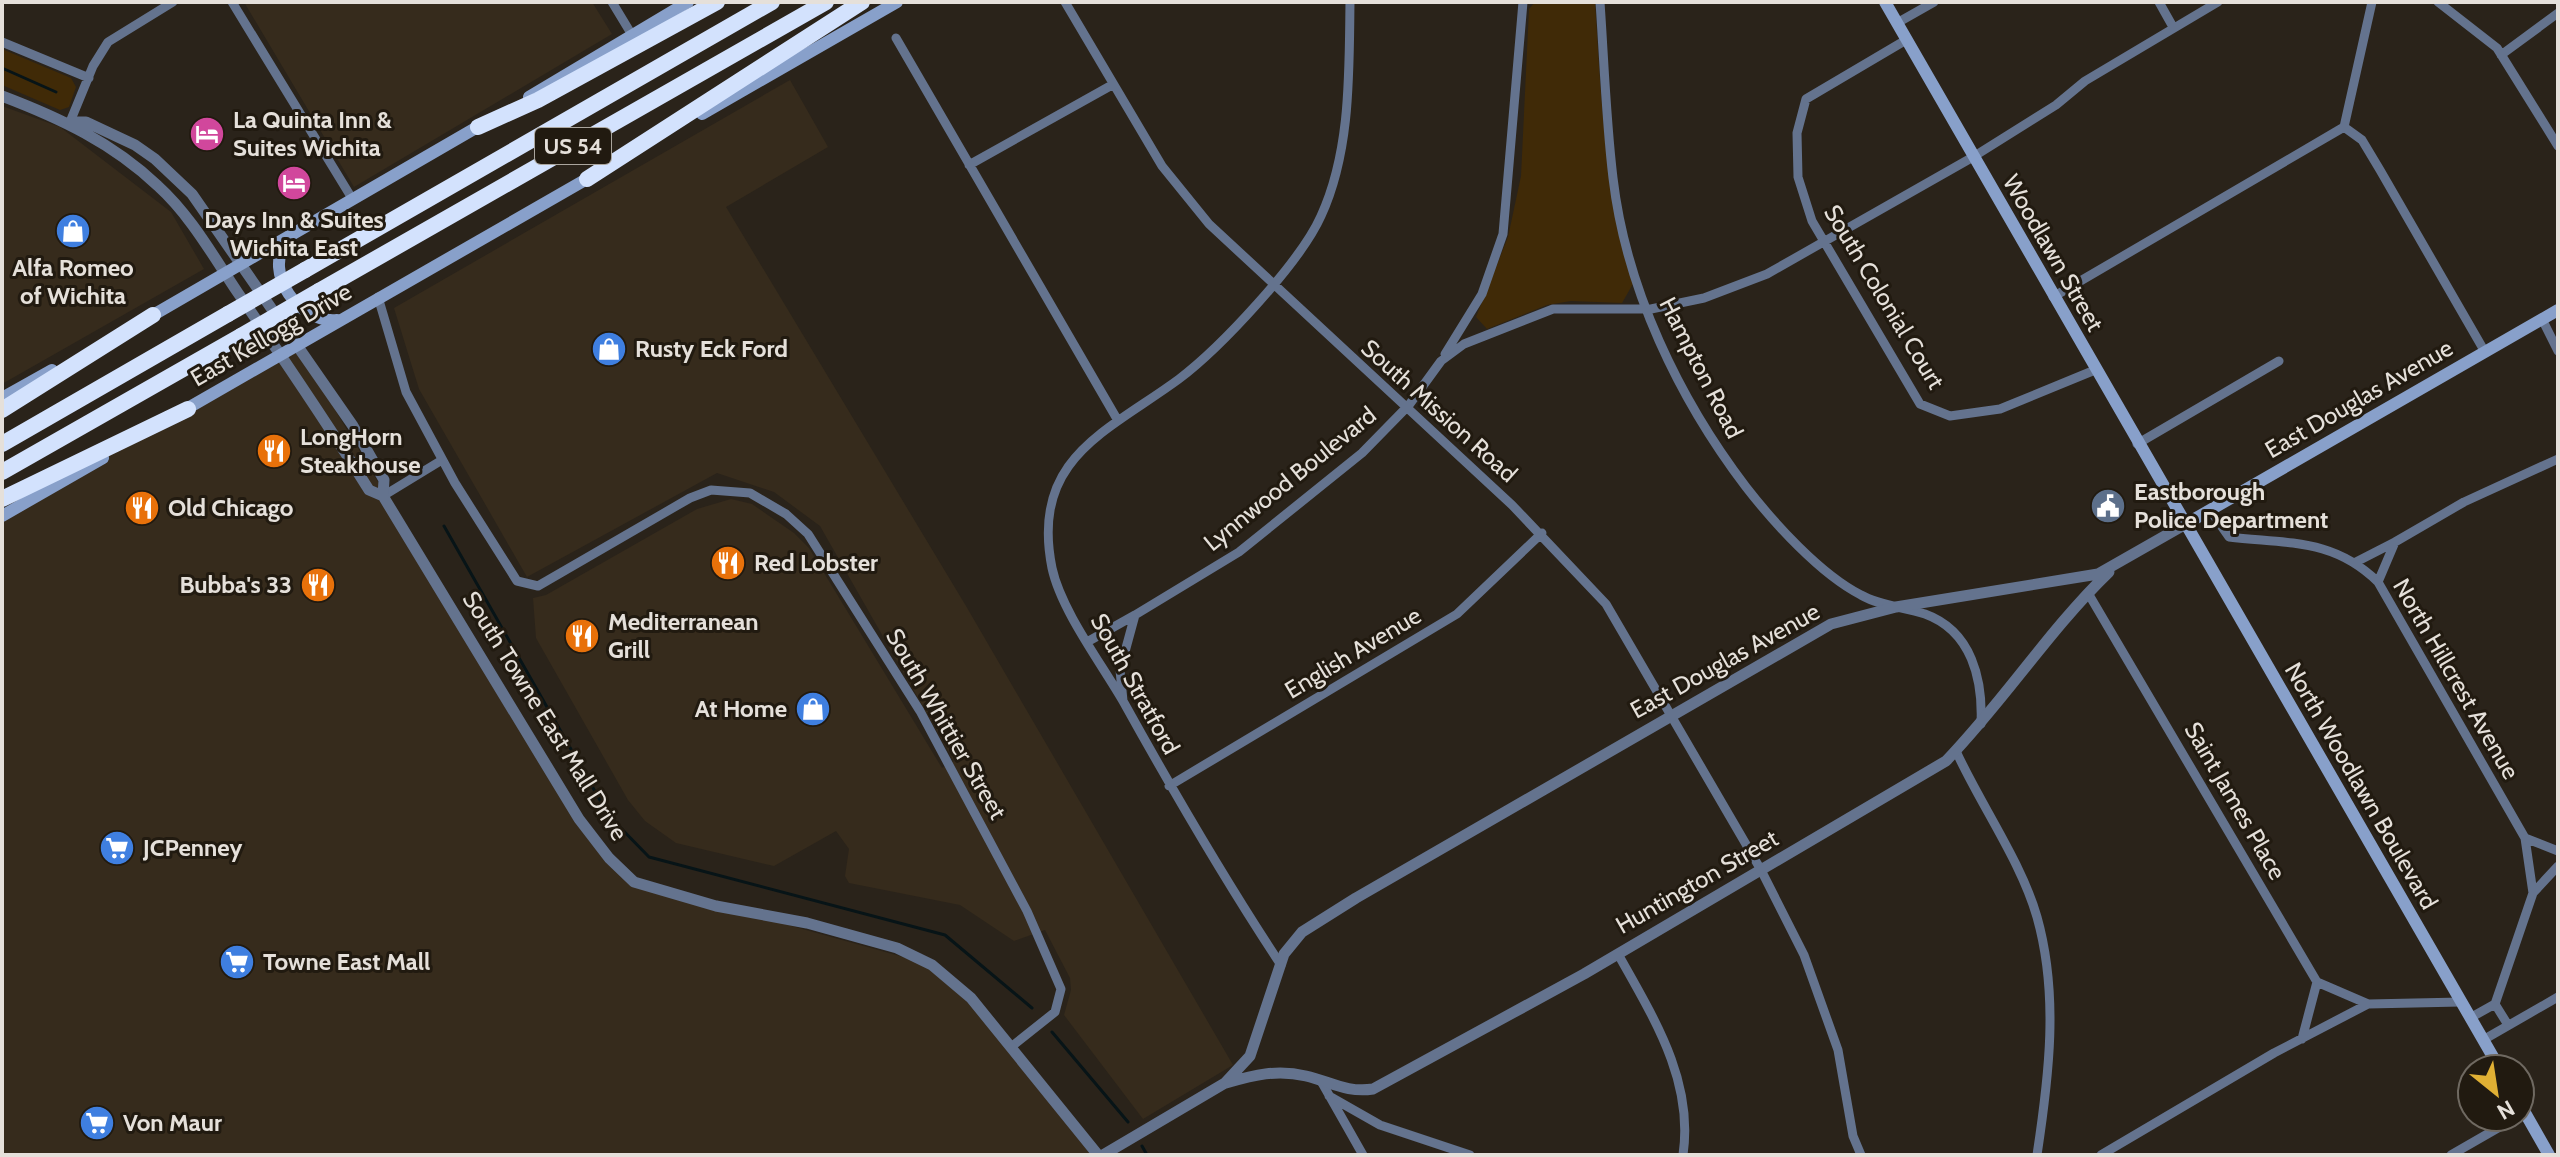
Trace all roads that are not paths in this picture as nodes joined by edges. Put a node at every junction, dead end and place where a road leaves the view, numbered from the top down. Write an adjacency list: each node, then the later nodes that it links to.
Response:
1 (173, 2): 28 (street)
2 (232, 2): 38 (street)
3 (612, 2): 23 (street)
4 (688, 2): 23 (main road)
5 (717, 2): 32 (highway)
6 (772, 2): 63 (highway, US 54, bridge)
7 (826, 2): 67 (highway, US 54, bridge)
8 (862, 2): 37 (highway)
9 (897, 2): 37 (main road, East Kellogg Drive)
10 (1065, 2): 29 (street, South Mission Road)
11 (1350, 2): 43 (street, South Stratford)
12 (1523, 2): 55 (street)
13 (1600, 2): 46 (street, Hampton Road)
14 (1885, 2): 21 (main road, Woodlawn Street)
15 (1934, 2): 21 (street)
16 (2159, 2): 22 (street)
17 (2218, 2): 22 (street, Lynnwood Boulevard)
18 (2372, 2): 33 (street)
19 (2438, 2): 27 (street)
20 (2558, 13): 27 (street)
21 (1897, 23): 25 (main road, Woodlawn Street)
22 (2173, 27): 35 (street, Lynnwood Boulevard)
23 (632, 35): 32 (main road)
24 (896, 38): 36 (street)
25 (1906, 40): 35 (main road, Woodlawn Street); 40 (street, South Colonial Court)
26 (2, 42): 28 (street)
27 (2501, 55): 34 (street)
28 (89, 78): 31 (street)
29 (1112, 85): 36 (street); 43 (street, South Mission Road)
30 (2, 96): 31 (street)
31 (70, 122): 41 (street, South Towne East Mall Drive); 42 (street, South Towne East Mall Drive)
32 (478, 127): 38 (main road)
33 (2344, 127): 45 (street); 53 (street)
34 (2558, 146)
35 (1973, 157): 40 (street, Lynnwood Boulevard); 45 (main road, Woodlawn Street)
36 (969, 165): 62 (street)
37 (587, 179): 44 (main road, East Kellogg Drive)
38 (353, 200): 39 (main road)
39 (291, 235): 41 (main road); 50 (main road)
40 (1824, 242): 46 (street, Lynnwood Boulevard); 57 (street, South Colonial Court)
41 (243, 263): 42 (main road); 51 (street, South Towne East Mall Drive)
42 (225, 273): 48 (main road); 54 (street, South Towne East Mall Drive)
43 (1272, 284): 59 (street, South Mission Road); 62 (street, South Stratford)
44 (378, 297): 50 (main road, East Kellogg Drive); 66 (street)
45 (2053, 297): 57 (main road, Woodlawn Street)
46 (1646, 309): 55 (street, Lynnwood Boulevard); 79 (street, Hampton Road)
47 (2558, 310): 49 (main road, East Douglas Avenue)
48 (153, 315): 58 (main road); 61 (highway)
49 (2542, 319): 52 (street); 53 (main road, East Douglas Avenue)
50 (340, 320): 51 (main road, East Kellogg Drive)
51 (297, 346): 54 (main road, East Kellogg Drive); 68 (street, South Towne East Mall Drive)
52 (2558, 351)
53 (2485, 352): 70 (main road, East Douglas Avenue)
54 (281, 355): 60 (main road, East Kellogg Drive); 68 (street, South Towne East Mall Drive)
55 (1441, 361): 59 (street, Lynnwood Boulevard)
56 (2279, 361): 64 (street)
57 (2095, 370): 64 (main road, Woodlawn Street)
58 (2, 398)
59 (1407, 407): 73 (street, South Mission Road); 80 (street, Lynnwood Boulevard)
60 (188, 409): 69 (highway); 71 (main road, East Kellogg Drive)
61 (2, 410)
62 (1117, 419): 81 (street, South Stratford)
63 (2, 444)
64 (2137, 444): 72 (main road, Woodlawn Street)
65 (2558, 459): 74 (street)
66 (442, 460): 68 (street); 103 (street, South Whittier Street)
67 (2, 472)
68 (383, 496): 103 (street, South Towne East Mall Drive)
69 (2, 499)
70 (2210, 510): 72 (main road, East Douglas Avenue); 75 (street, North Hillcrest Avenue)
71 (2, 516)
72 (2184, 525): 76 (street, East Douglas Avenue); 96 (main road, North Woodlawn Boulevard)
73 (1542, 533): 83 (street, South Mission Road); 86 (street, English Avenue)
74 (2395, 542): 75 (street); 77 (street)
75 (2356, 562): 77 (street, North Hillcrest Avenue)
76 (2116, 565): 78 (street, Huntington Street); 79 (street, East Douglas Avenue)
77 (2378, 582): 87 (street, North Hillcrest Avenue)
78 (2088, 593): 84 (street, Huntington Street); 94 (street, Saint James Place)
79 (1896, 607): 83 (street, East Douglas Avenue); 84 (street, Hampton Road)
80 (1135, 615): 81 (street, Lynnwood Boulevard); 82 (street)
81 (1087, 642): 82 (street, South Stratford)
82 (1123, 701): 86 (street, South Stratford)
83 (1672, 715): 90 (street, South Mission Road); 93 (street, East Douglas Avenue)
84 (1981, 724): 85 (street, Huntington Street)
85 (1956, 751): 90 (street, Huntington Street); 115 (street)
86 (1169, 786): 93 (street, South Stratford)
87 (2525, 838): 88 (street); 91 (street, North Hillcrest Avenue)
88 (2558, 851)
89 (2558, 866): 91 (street)
90 (1761, 870): 92 (street, Huntington Street); 114 (street, South Mission Road)
91 (2533, 893): 98 (street)
92 (1618, 954): 105 (street, Huntington Street); 113 (street)
93 (1281, 965): 106 (street, East Douglas Avenue)
94 (2317, 982): 97 (street); 101 (street)
95 (2558, 997): 100 (street)
96 (2461, 1002): 97 (street); 99 (main road, North Woodlawn Boulevard)
97 (2368, 1004): 101 (street)
98 (2495, 1004): 99 (street); 100 (street)
99 (2470, 1018): 102 (main road, North Woodlawn Boulevard)
100 (2508, 1025): 102 (street)
101 (2302, 1039): 116 (street)
102 (2483, 1040): 104 (main road, North Woodlawn Boulevard)
103 (1011, 1047): 110 (street, South Towne East Mall Drive)
104 (2491, 1053)
105 (1321, 1081): 106 (street, Huntington Street); 107 (street)
106 (1225, 1083): 110 (street, East Douglas Avenue)
107 (1329, 1096): 111 (street); 112 (street)
108 (2486, 1133): 117 (street)
109 (2534, 1133): 118 (main road)
110 (1100, 1155)
111 (1363, 1155)
112 (1470, 1155)
113 (1683, 1155)
114 (1861, 1155)
115 (2038, 1155)
116 (2101, 1155)
117 (2451, 1155)
118 (2549, 1155)

